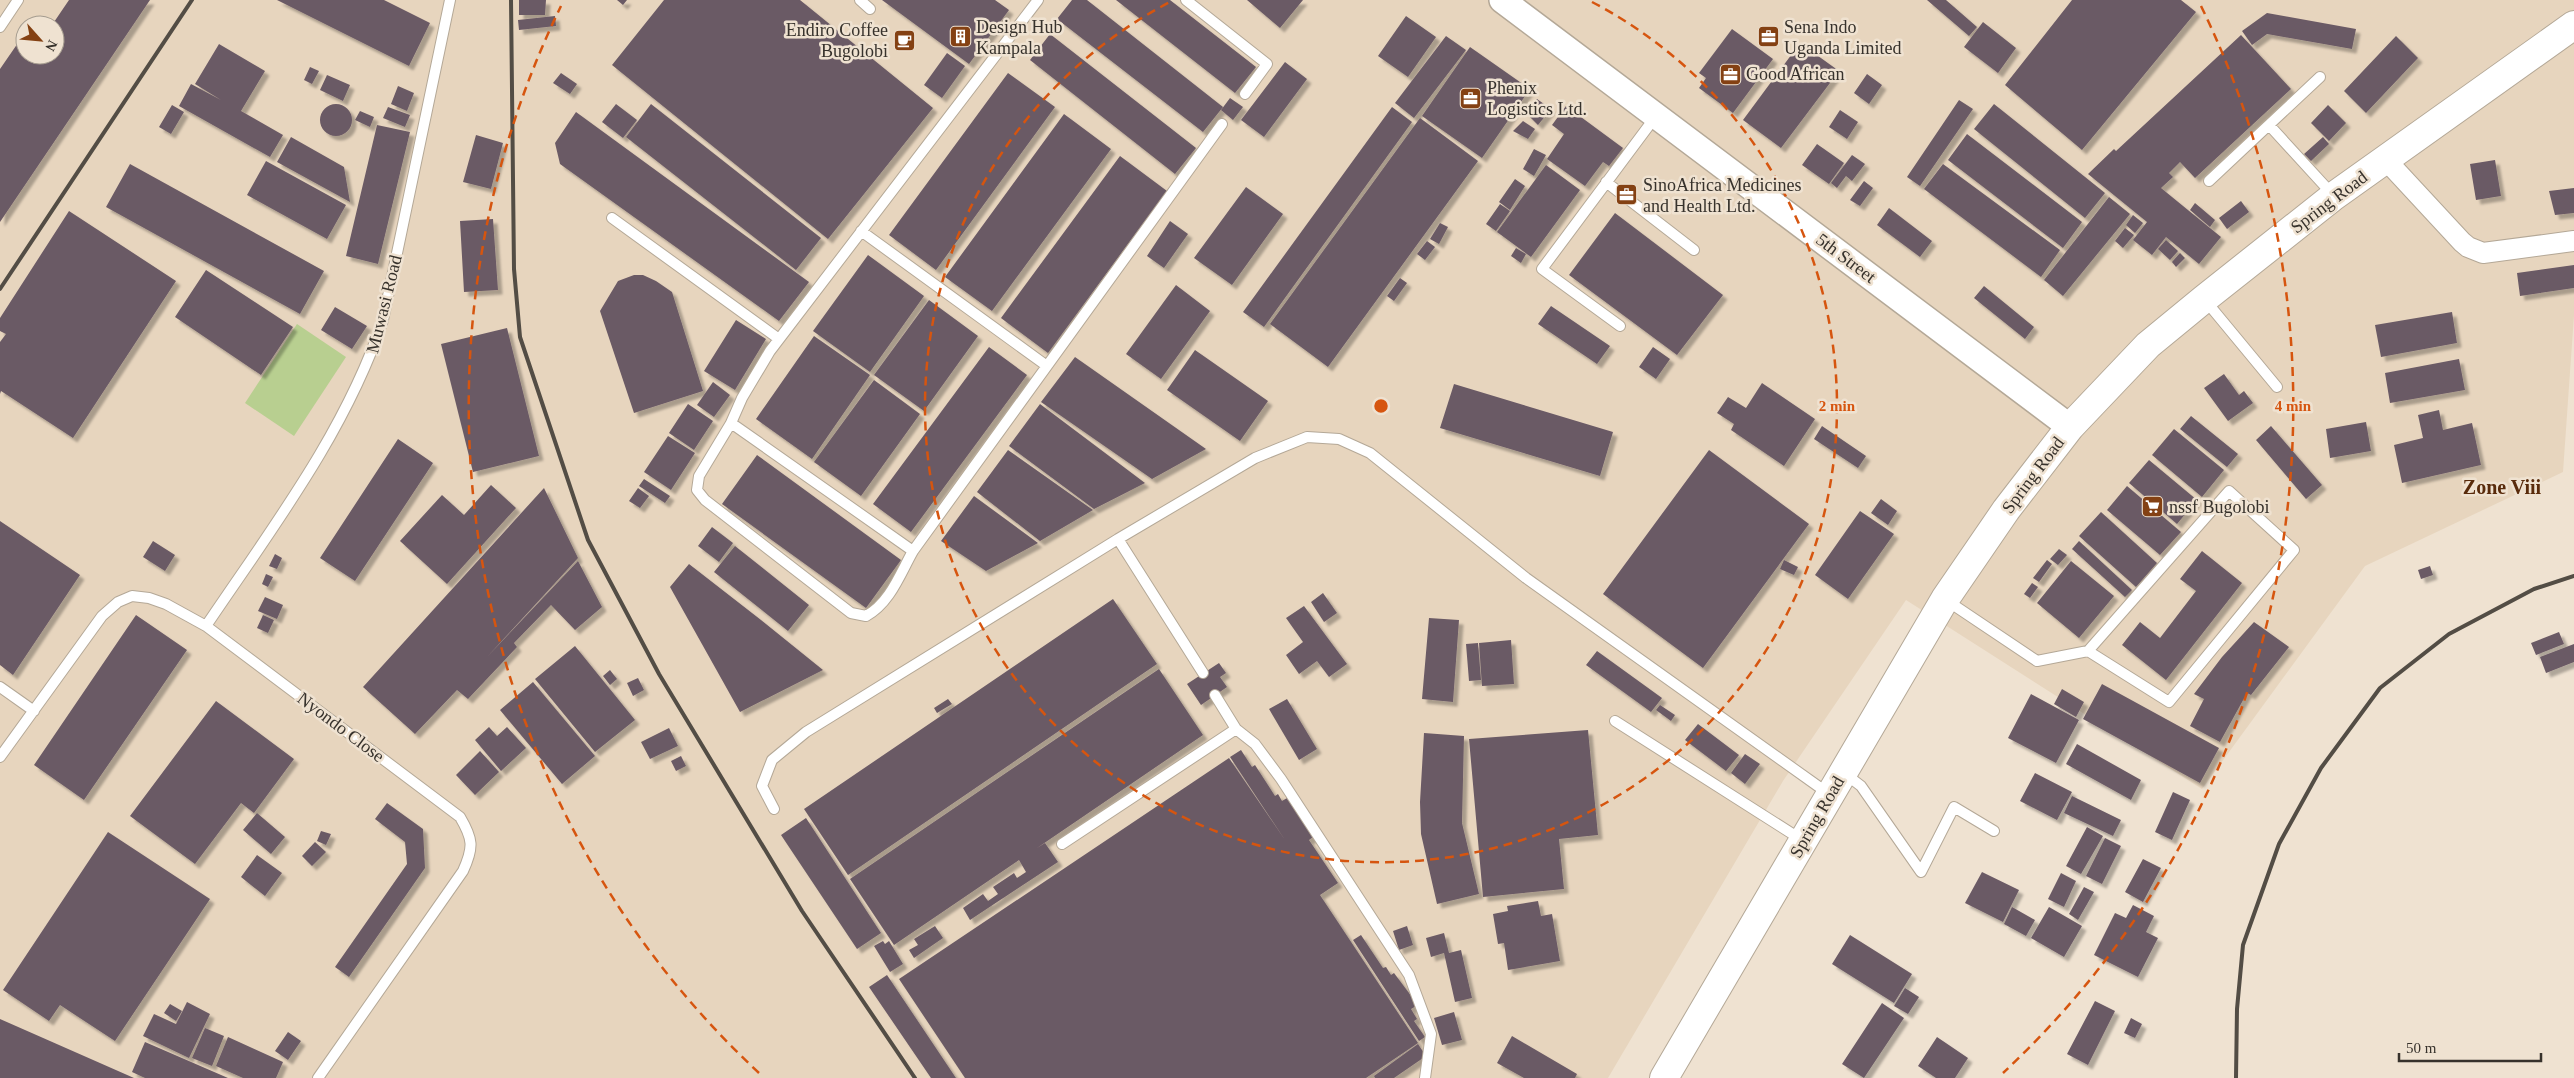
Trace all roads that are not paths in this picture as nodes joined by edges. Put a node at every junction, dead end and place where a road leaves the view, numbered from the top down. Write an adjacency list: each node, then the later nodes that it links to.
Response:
1 (18, 0): 9 (lane)
2 (450, 0): 33 (lane, Muwasi Road)
3 (860, 0): 7 (lane)
4 (1038, 0): 20 (lane)
5 (1186, 0): 11 (lane)
6 (1502, 0): 12 (street, 5th Street)
7 (870, 9)
8 (2574, 25): 15 (main road, Spring Road)
9 (0, 27)
10 (2320, 77): 14 (lane)
11 (1245, 94)
12 (1656, 116): 17 (lane); 29 (street, 5th Street)
13 (1222, 124): 26 (lane)
14 (2269, 125): 16 (lane); 18 (lane)
15 (2386, 160): 18 (main road, Spring Road); 21 (street)
16 (2210, 181)
17 (1606, 182): 22 (lane); 24 (lane)
18 (2334, 196): 23 (main road, Spring Road)
19 (612, 218): 25 (lane)
20 (861, 231): 25 (lane); 26 (lane)
21 (2574, 242)
22 (1694, 250)
23 (2204, 299): 27 (lane); 29 (main road, Spring Road)
24 (1620, 326)
25 (779, 339): 28 (lane)
26 (1047, 366): 31 (lane)
27 (2277, 387)
28 (732, 423): 31 (lane); 31 (lane)
29 (2070, 427): 32 (main road, Spring Road)
30 (1118, 539): 35 (lane); 42 (lane); 43 (lane)
31 (913, 551)
32 (1945, 599): 34 (lane); 42 (main road, Spring Road)
33 (206, 626): 38 (lane, Nyondo Close); 47 (lane, Nyondo Close)
34 (2088, 651): 34 (lane)
35 (1203, 673)
36 (0, 687): 38 (lane)
37 (1215, 695): 40 (lane)
38 (34, 711): 41 (lane, Nyondo Close)
39 (1615, 721): 45 (lane)
40 (1236, 729): 46 (lane); 48 (lane)
41 (0, 757)
42 (1837, 784): 44 (lane); 45 (main road, Spring Road)
43 (774, 809)
44 (1994, 831)
45 (1804, 840): 49 (main road, Spring Road)
46 (1062, 844)
47 (318, 1078)
48 (1424, 1078)
49 (1664, 1078)

